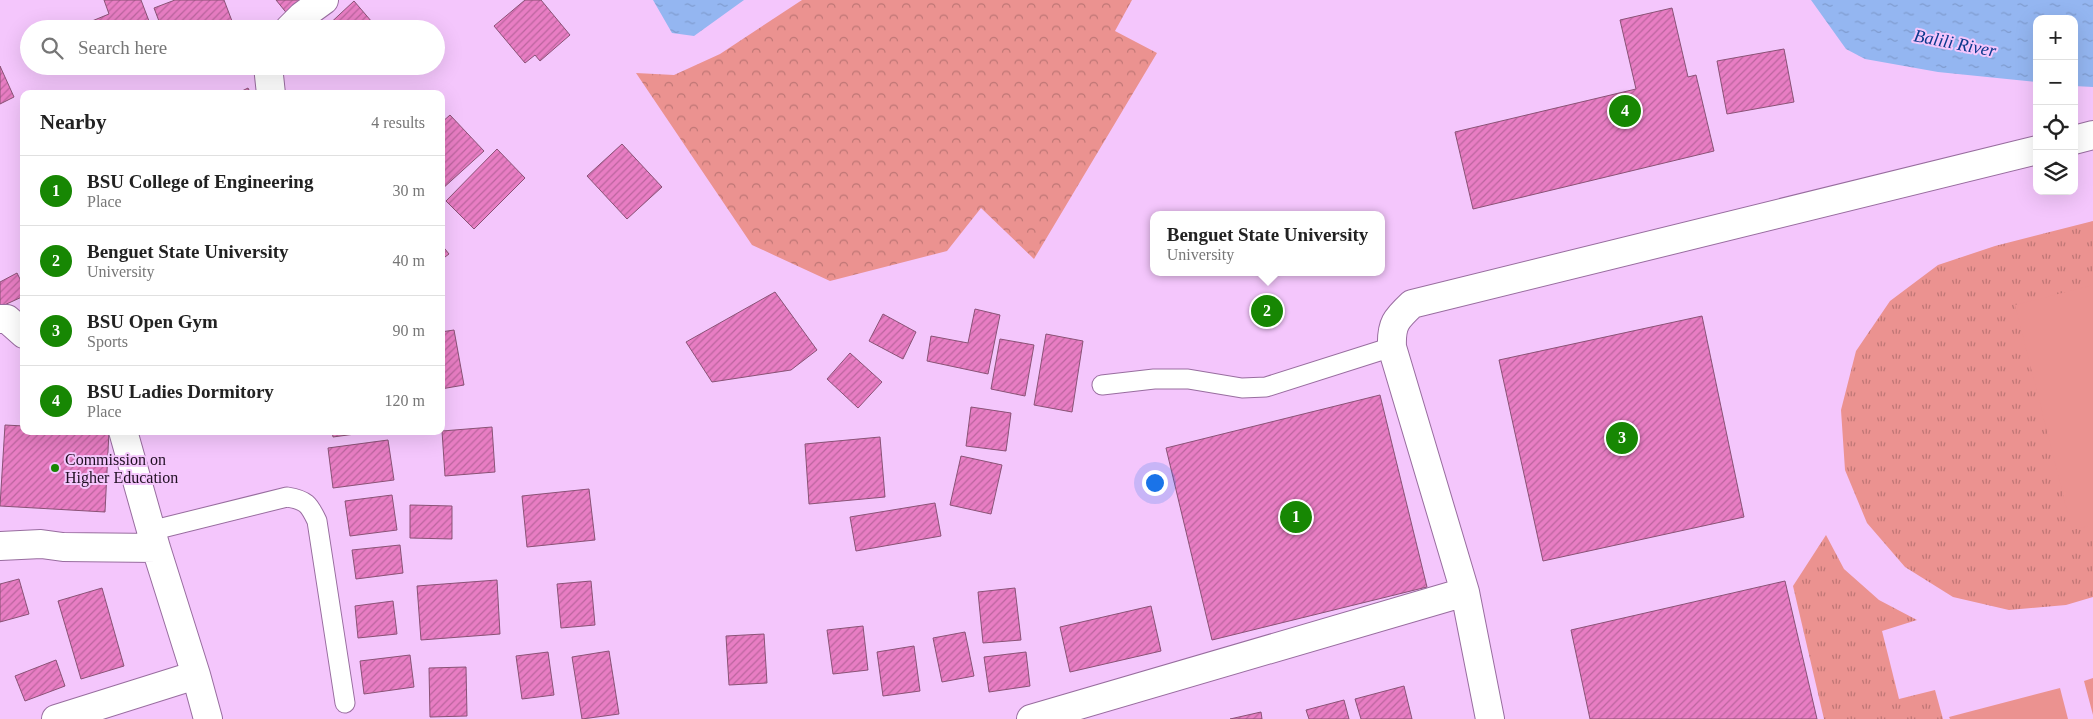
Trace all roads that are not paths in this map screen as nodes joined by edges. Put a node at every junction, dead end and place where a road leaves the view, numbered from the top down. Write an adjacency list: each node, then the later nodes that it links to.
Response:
1 (324, 0): 2 (street)
2 (298, 20)
3 (269, 75): 4 (street)
4 (271, 90)
5 (2093, 134): 6 (street)
6 (2078, 139)
7 (2033, 151): 10 (street)
8 (0, 319): 9 (street)
9 (20, 330)
10 (1392, 347): 11 (lane); 15 (street)
11 (1102, 385)
12 (125, 435): 13 (street)
13 (153, 540): 14 (street); 16 (street); 17 (lane)
14 (0, 546)
15 (1465, 592): 20 (street); 21 (street)
16 (196, 675): 18 (street); 19 (street)
17 (345, 703)
18 (56, 719)
19 (208, 719)
20 (1031, 719)
21 (1490, 719)

